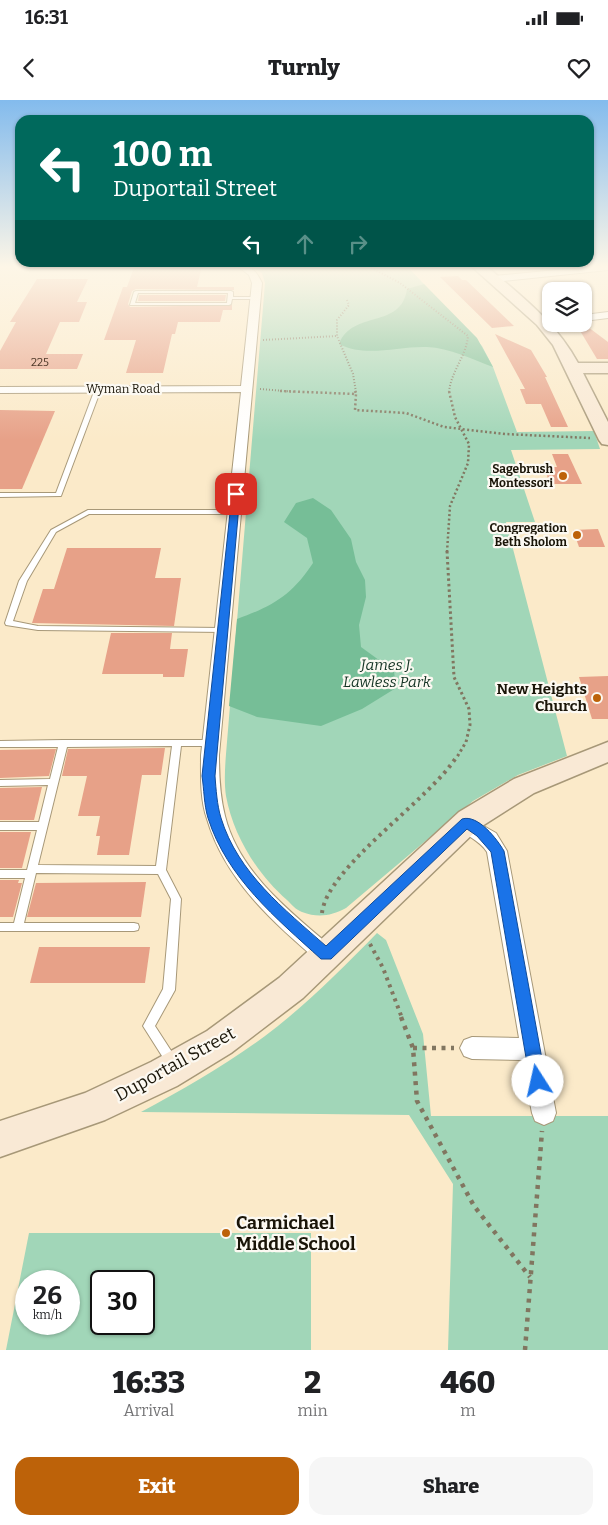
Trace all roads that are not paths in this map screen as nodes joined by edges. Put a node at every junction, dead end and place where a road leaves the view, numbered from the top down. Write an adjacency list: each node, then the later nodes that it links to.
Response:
1 (253, 323): 6 (street)
2 (552, 332): 3 (street)
3 (574, 368): 4 (street); 8 (street)
4 (608, 368)
5 (98, 389): 6 (street, Wyman Road); 7 (street, Wyman Road); 9 (lane)
6 (246, 389): 10 (street)
7 (0, 390)
8 (605, 439)
9 (0, 495)
10 (234, 512): 11 (street); 11 (lane)
11 (222, 630): 14 (street)
12 (63, 743): 13 (lane); 15 (lane); 19 (lane)
13 (177, 743): 14 (lane); 24 (lane)
14 (211, 743): 30 (street)
15 (0, 744)
16 (608, 751): 18 (street, Duportail Street)
17 (608, 756): 18 (street, Duportail Street)
18 (564, 769): 21 (street, Duportail Street)
19 (54, 782): 20 (lane); 23 (lane)
20 (0, 783)
21 (466, 823): 30 (street, Duportail Street); 32 (street)
22 (0, 826): 23 (lane)
23 (43, 826): 25 (lane)
24 (161, 870): 25 (lane); 33 (lane)
25 (32, 872): 26 (lane); 28 (lane)
26 (0, 874)
27 (0, 927): 28 (lane)
28 (18, 927): 29 (lane)
29 (134, 927)
30 (326, 955): 33 (street, Duportail Street)
31 (472, 1048): 32 (street)
32 (532, 1049): 34 (street)
33 (176, 1067): 35 (street, Duportail Street)
34 (544, 1113)
35 (0, 1139)

